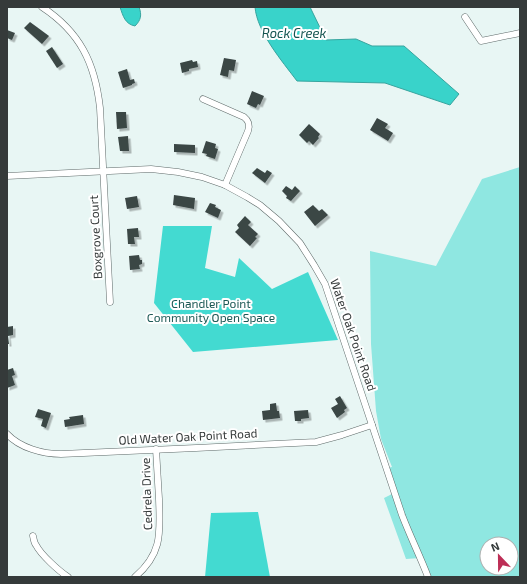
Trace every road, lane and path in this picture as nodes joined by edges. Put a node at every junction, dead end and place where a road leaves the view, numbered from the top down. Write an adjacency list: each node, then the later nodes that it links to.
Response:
1 (42, 7): 5 (street, Boxgrove Court)
2 (465, 17): 3 (street)
3 (520, 33)
4 (203, 99): 7 (street)
5 (103, 172): 6 (street, Water Oak Point Road); 7 (street, Water Oak Point Road); 8 (street, Boxgrove Court)
6 (7, 176)
7 (225, 185): 9 (street, Water Oak Point Road)
8 (110, 302)
9 (372, 425): 11 (street, Old Water Oak Point Road); 15 (street, Water Oak Point Road)
10 (7, 434): 11 (street, Old Water Oak Point Road)
11 (156, 449): 14 (street, Cedrela Drive)
12 (33, 536): 13 (street)
13 (68, 577)
14 (135, 577)
15 (428, 577)

